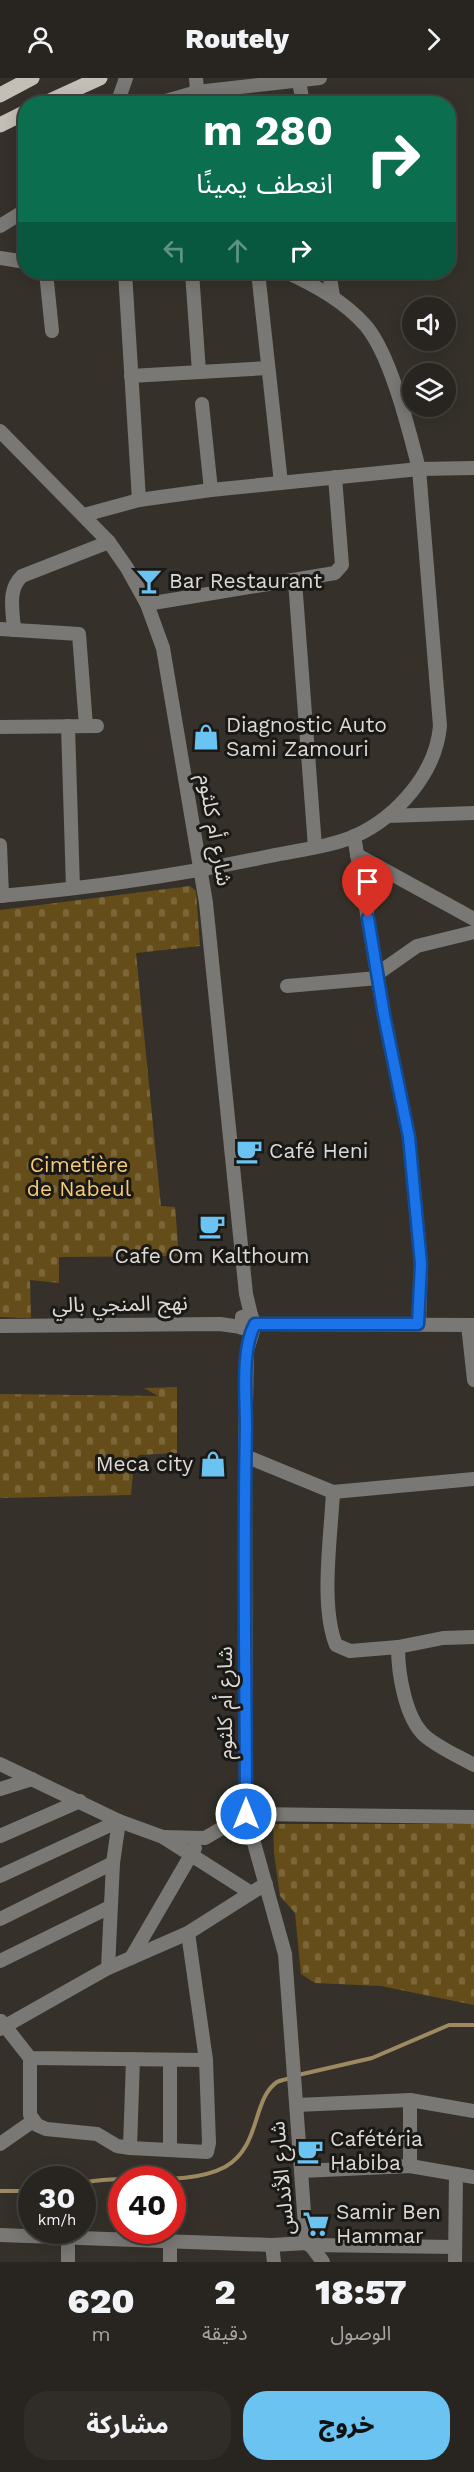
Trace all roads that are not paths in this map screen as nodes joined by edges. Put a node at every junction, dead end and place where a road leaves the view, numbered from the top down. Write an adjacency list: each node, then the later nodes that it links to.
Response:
1 (32, 78): 7 (main road)
2 (100, 78): 8 (main road)
3 (126, 78): 9 (street)
4 (196, 78): 10 (street)
5 (320, 78): 6 (street)
6 (299, 81): 11 (street); 12 (street)
7 (0, 95)
8 (61, 96)
9 (120, 96)
10 (197, 96)
11 (209, 96)
12 (302, 96)
13 (18, 116): 14 (main road)
14 (0, 125)
15 (18, 215): 16 (street)
16 (0, 226)
17 (0, 258): 18 (street)
18 (18, 261)
19 (47, 279): 26 (street)
20 (125, 279): 29 (street)
21 (192, 279): 28 (street)
22 (259, 279): 27 (street)
23 (299, 279): 25 (street)
24 (330, 279): 25 (street)
25 (333, 297): 33 (street)
26 (52, 331)
27 (267, 368): 28 (street); 35 (street)
28 (199, 372): 29 (street)
29 (131, 376): 37 (street)
30 (202, 404): 36 (street)
31 (0, 432): 38 (street, شارع أم كلثوم)
32 (474, 468): 33 (street)
33 (419, 469): 34 (street); 46 (street)
34 (335, 477): 35 (street); 40 (street)
35 (281, 483): 36 (street)
36 (211, 490): 37 (street)
37 (139, 500): 38 (street)
38 (84, 515): 39 (street, شارع أم كلثوم)
39 (109, 542): 41 (street, شارع أم كلثوم); 42 (street)
40 (294, 580): 41 (street); 49 (street)
41 (147, 604): 51 (street, شارع أم كلثوم)
42 (7, 630): 43 (street)
43 (68, 726): 44 (street); 52 (street)
44 (0, 727)
45 (474, 813): 46 (street)
46 (388, 816): 47 (street)
47 (354, 836): 49 (street); 50 (street)
48 (0, 844): 53 (street)
49 (315, 847): 51 (street)
50 (357, 855): 54 (street); 56 (street)
51 (200, 871): 52 (street); 58 (street, شارع أم كلثوم)
52 (72, 888): 53 (street)
53 (1, 896)
54 (474, 919)
55 (474, 932): 56 (street)
56 (377, 976): 57 (street); 59 (street)
57 (287, 986)
58 (246, 1322): 59 (street, نهج المنجي بالي); 61 (street, نهج المنجي بالي); 63 (street, شارع أم كلثوم)
59 (418, 1324): 60 (street, نهج المنجي بالي)
60 (471, 1325): 62 (street)
61 (0, 1326)
62 (474, 1380)
63 (245, 1456): 65 (street); 73 (street, شارع أم كلثوم)
64 (474, 1479): 65 (street)
65 (333, 1492): 67 (street)
66 (474, 1637): 67 (street)
67 (398, 1647): 69 (street)
68 (0, 1764): 70 (street)
69 (474, 1765)
70 (32, 1779): 71 (street); 72 (street)
71 (0, 1789)
72 (80, 1801): 75 (street); 76 (street)
73 (246, 1814): 74 (street); 78 (street); 82 (street, شارع أم كلثوم)
74 (474, 1817)
75 (119, 1821): 77 (street); 80 (street); 81 (street)
76 (0, 1836)
77 (164, 1837): 78 (street); 79 (street)
78 (205, 1839): 79 (street)
79 (190, 1853): 83 (street); 87 (street)
80 (113, 1863): 84 (street); 85 (street)
81 (0, 1876)
82 (266, 1884): 83 (street); 95 (street, شارع أم كلثوم)
83 (251, 1893): 86 (street)
84 (110, 1907): 88 (street); 89 (street)
85 (0, 1919)
86 (188, 1933): 87 (street); 94 (street)
87 (131, 1958): 89 (street)
88 (0, 1961)
89 (108, 1968): 90 (street)
90 (2, 2025): 91 (street)
91 (30, 2058): 92 (street); 99 (street)
92 (133, 2059): 93 (street); 101 (street)
93 (170, 2060): 94 (street); 102 (street)
94 (206, 2060): 102 (street)
95 (296, 2085): 97 (street, شارع الأندلس)
96 (410, 2100): 97 (street); 98 (street); 103 (street)
97 (297, 2105): 104 (street, شارع الأندلس)
98 (474, 2111)
99 (33, 2121): 100 (street); 101 (street)
100 (0, 2144)
101 (130, 2148): 102 (street)
102 (170, 2150)
103 (410, 2166): 104 (street); 105 (street)
104 (301, 2171): 112 (street, شارع الأندلس)
105 (456, 2174): 106 (street); 114 (street)
106 (474, 2177)
107 (0, 2235): 108 (street)
108 (18, 2235)
109 (186, 2241): 113 (street)
110 (68, 2244): 115 (street)
111 (170, 2244): 116 (street)
112 (308, 2244): 113 (street); 114 (street); 118 (street, شارع الأندلس)
113 (272, 2245): 117 (street)
114 (455, 2247): 119 (street)
115 (68, 2262)
116 (170, 2262)
117 (274, 2262)
118 (323, 2262)
119 (455, 2262)

